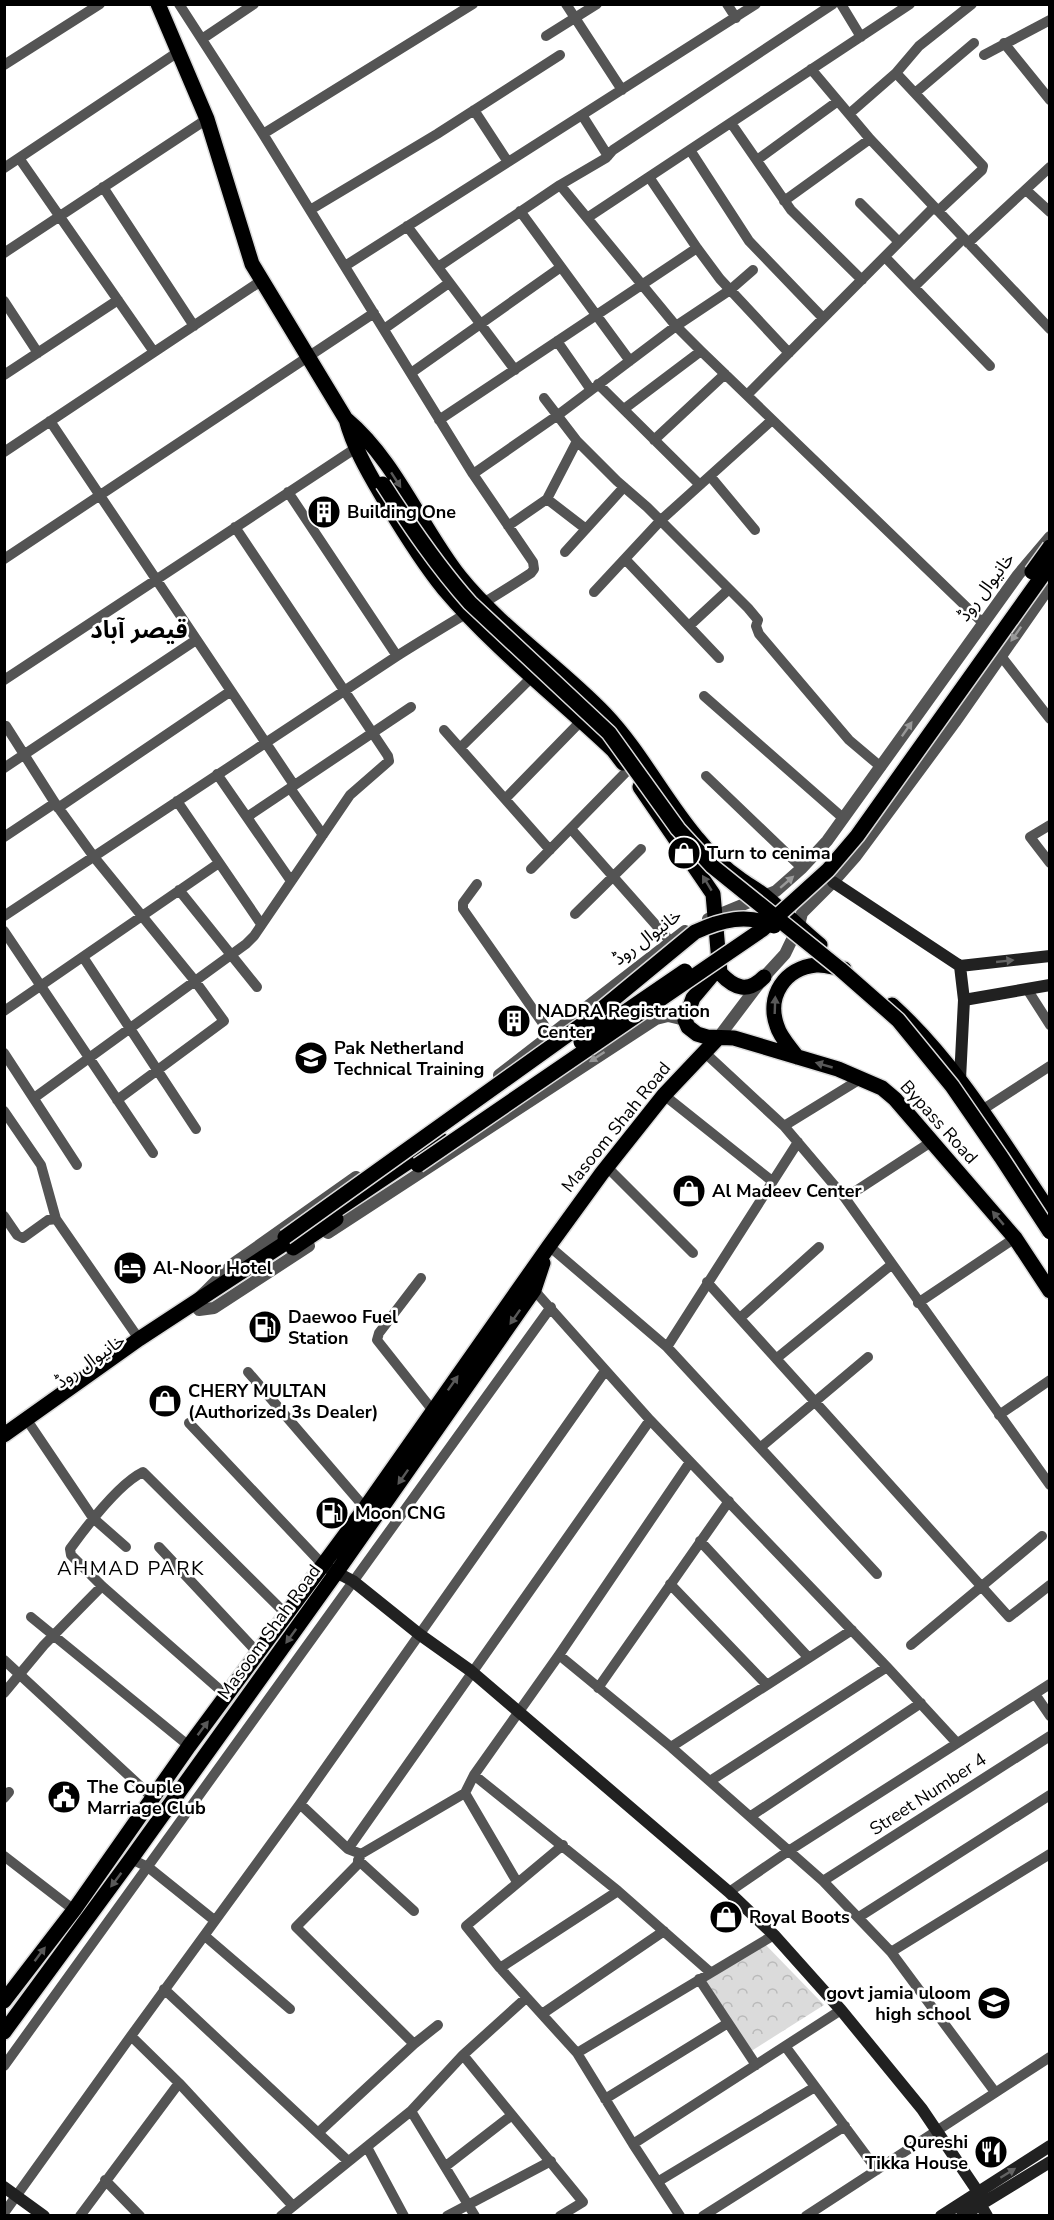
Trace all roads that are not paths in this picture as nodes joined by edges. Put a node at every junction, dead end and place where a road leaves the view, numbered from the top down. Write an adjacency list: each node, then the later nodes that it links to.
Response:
1 (100, 4): 25 (street)
2 (158, 4): 22 (main road)
3 (180, 4): 19 (street)
4 (254, 4): 19 (street)
5 (472, 4): 37 (street)
6 (566, 4): 14 (street)
7 (597, 4): 14 (street)
8 (727, 4): 15 (street)
9 (756, 4): 15 (street)
10 (833, 4): 40 (street)
11 (841, 4): 18 (street)
12 (910, 4): 18 (street)
13 (972, 4): 27 (street)
14 (575, 18): 17 (street); 28 (street)
15 (736, 18): 28 (street)
16 (1050, 20): 21 (street)
17 (546, 36)
18 (861, 37): 26 (street)
19 (202, 39): 37 (street)
20 (974, 43): 29 (street)
21 (1004, 43): 24 (street); 30 (street)
22 (178, 52): 35 (main road); 41 (street)
23 (560, 55): 32 (street)
24 (984, 55)
25 (4, 65)
26 (812, 69): 31 (street); 36 (street)
27 (896, 73): 29 (street); 33 (street)
28 (622, 90): 34 (street)
29 (915, 93): 52 (street)
30 (1050, 100)
31 (838, 101): 33 (street); 42 (street)
32 (474, 110): 43 (street); 53 (street)
33 (849, 114): 38 (street)
34 (582, 116): 40 (street); 43 (street)
35 (207, 119): 48 (street); 69 (main road)
36 (731, 123): 39 (street); 42 (street)
37 (264, 134): 53 (street)
38 (870, 139): 50 (street); 52 (street)
39 (690, 150): 46 (street); 78 (street)
40 (608, 156): 47 (street)
41 (19, 158): 45 (street); 56 (street)
42 (757, 160): 50 (street)
43 (508, 162): 58 (street)
44 (1050, 167): 49 (street)
45 (4, 168)
46 (649, 177): 57 (street); 61 (street)
47 (560, 185): 54 (street); 57 (street)
48 (103, 188): 56 (street); 80 (street)
49 (1026, 190): 55 (street); 59 (street)
50 (784, 201): 68 (street)
51 (860, 203): 60 (street)
52 (936, 209): 59 (street); 60 (street)
53 (310, 210): 64 (street)
54 (520, 211): 65 (street); 66 (street)
55 (1050, 213)
56 (60, 216): 62 (street); 74 (street)
57 (587, 218): 71 (street)
58 (407, 226): 64 (street); 65 (street)
59 (966, 241): 72 (street); 83 (street)
60 (899, 242): 63 (street)
61 (697, 248): 71 (street); 73 (street)
62 (4, 253)
63 (885, 257): 68 (street); 72 (street)
64 (345, 266): 76 (street)
65 (438, 267): 70 (street)
66 (561, 267): 77 (street); 79 (street)
67 (753, 270): 73 (street)
68 (862, 280): 78 (street)
69 (261, 281): 80 (street); 89 (main road)
70 (449, 283): 79 (street); 82 (street)
71 (643, 284): 77 (street); 81 (street)
72 (914, 287): 91 (street)
73 (730, 290): 81 (street); 88 (street)
74 (118, 300): 86 (street); 87 (street)
75 (6, 308): 87 (street)
76 (374, 313): 82 (street); 89 (street)
77 (596, 315): 84 (street); 90 (street)
78 (824, 318): 88 (street)
79 (480, 324): 92 (street); 93 (street)
80 (194, 326): 86 (street)
81 (676, 326): 85 (street); 90 (street)
82 (384, 329): 93 (street)
83 (1050, 329)
84 (557, 341): 92 (street); 96 (street)
85 (700, 351): 94 (street); 99 (street)
86 (154, 352): 104 (street)
87 (38, 353): 95 (street)
88 (789, 353): 97 (street)
89 (308, 357): 101 (main road); 114 (street)
90 (630, 361): 96 (street)
91 (990, 366)
92 (514, 370): 102 (street)
93 (411, 373): 102 (street)
94 (725, 374): 97 (street); 105 (street)
95 (4, 375)
96 (595, 387): 99 (street); 100 (street)
97 (747, 395): 103 (street)
98 (544, 398): 100 (street)
99 (624, 409): 105 (street)
100 (558, 415): 106 (street); 109 (street)
101 (346, 419): 107 (main road); 131 (main road, one-way to 131); 190 (main road, bridge)
102 (440, 420): 109 (street)
103 (772, 420): 110 (street); 133 (street)
104 (50, 422): 108 (street); 114 (street)
105 (654, 440): 111 (street)
106 (577, 441): 112 (street); 115 (street)
107 (356, 447): 113 (street); 132 (main road)
108 (6, 448)
109 (473, 474): 117 (street)
110 (710, 476): 111 (street); 120 (street)
111 (699, 485): 116 (street)
112 (624, 487): 116 (street); 119 (street)
113 (288, 492): 118 (street); 136 (street)
114 (100, 495): 124 (street); 127 (street)
115 (547, 499): 117 (street); 119 (street)
116 (661, 520): 125 (street); 129 (street)
117 (508, 526): 131 (street)
118 (235, 527): 127 (street); 142 (street)
119 (586, 529): 123 (street)
120 (755, 530)
121 (1050, 537): 133 (street, خانیوال روڈ)
122 (1050, 547): 242 (main road, خانیوال روڈ, bridge)
123 (565, 552)
124 (4, 559)
125 (625, 559): 130 (street); 134 (street)
126 (1050, 565): 248 (main road, خانیوال روڈ, bridge)
127 (156, 580): 135 (street); 140 (street)
128 (1050, 586): 137 (street, one-way to 137)
129 (729, 589): 134 (street); 153 (street)
130 (594, 592)
131 (483, 604): 132 (street); 182 (main road)
132 (466, 613): 136 (street); 139 (main road)
133 (983, 623): 153 (street, خانیوال روڈ, one-way to 133)
134 (688, 626): 138 (street)
135 (196, 639): 141 (street); 152 (street)
136 (397, 656): 142 (street)
137 (1001, 656): 145 (street); 172 (street)
138 (719, 658)
139 (533, 676): 146 (main road); 151 (street)
140 (4, 680)
141 (231, 691): 150 (street); 161 (street)
142 (343, 692): 149 (street); 150 (street)
143 (704, 696): 163 (street)
144 (411, 707): 149 (street)
145 (1050, 719)
146 (582, 720): 155 (main road); 159 (street)
147 (6, 726): 152 (street)
148 (444, 730): 151 (street)
149 (372, 734): 158 (street); 166 (street)
150 (266, 743): 156 (street); 158 (street)
151 (460, 748): 159 (street)
152 (24, 755): 154 (street); 161 (street)
153 (881, 767): 163 (street, خانیوال روڈ)
154 (4, 768)
155 (628, 770): 165 (street); 186 (main road, one-way to 155)
156 (218, 774): 160 (street); 162 (street)
157 (706, 776): 175 (street)
158 (292, 787): 162 (street); 166 (street)
159 (504, 799): 170 (street)
160 (177, 801): 171 (street); 173 (street)
161 (56, 805): 167 (street); 171 (street)
162 (247, 817): 178 (street)
163 (843, 818): 168 (street, خانیوال روڈ)
164 (1050, 825): 174 (street)
165 (571, 829): 170 (street); 177 (street)
166 (323, 835): 178 (street)
167 (4, 837)
168 (827, 841): 172 (street); 175 (street, خانیوال روڈ)
169 (640, 849): 177 (street)
170 (550, 850): 176 (street)
171 (94, 857): 184 (street); 185 (street)
172 (850, 862): 179 (street)
173 (219, 863): 181 (street); 187 (street)
174 (1050, 863)
175 (802, 868): 182 (street, خانیوال روڈ, one-way to 175)
176 (531, 869)
177 (612, 878): 183 (street); 191 (street)
178 (291, 882): 187 (street)
179 (833, 882): 188 (street); 196 (main road)
180 (477, 884): 209 (street)
181 (179, 890): 185 (street); 192 (street)
182 (764, 896): 186 (street, خانیوال روڈ); 188 (main road)
183 (575, 914)
184 (4, 916)
185 (142, 916): 194 (street); 199 (street)
186 (716, 916): 191 (street, خانیوال روڈ); 195 (main road)
187 (261, 924): 192 (street)
188 (800, 925): 197 (main road); 198 (street)
189 (4, 931): 201 (street)
190 (806, 941): 236 (main road, bridge); 242 (main road, bridge)
191 (670, 942): 209 (street, خانیوال روڈ)
192 (231, 955): 199 (street); 202 (street)
193 (1050, 956): 196 (main road, one-way to 193)
194 (83, 957): 201 (street); 208 (street)
195 (719, 966): 198 (main road); 206 (main road)
196 (960, 966): 204 (main road)
197 (850, 970): 213 (main road, one-way to 197); 218 (main road)
198 (764, 977): 210 (street)
199 (195, 981): 208 (street); 216 (street)
200 (1050, 985): 203 (main road)
201 (41, 986): 205 (street); 214 (street)
202 (257, 987)
203 (1027, 989): 204 (main road); 207 (street)
204 (964, 1000): 218 (main road)
205 (4, 1011)
206 (685, 1020): 210 (main road, Bypass Road); 248 (street, one-way to 248)
207 (1050, 1025)
208 (130, 1029): 214 (street); 216 (street)
209 (551, 1035): 248 (street, خانیوال روڈ)
210 (718, 1038): 211 (main road, Masoom Shah Road); 213 (main road, Bypass Road)
211 (703, 1052): 219 (main road, Masoom Shah Road); 224 (street)
212 (4, 1053): 220 (street)
213 (797, 1057): 217 (main road, Bypass Road, one-way to 213)
214 (89, 1058): 220 (street); 221 (street)
215 (1050, 1066): 222 (street)
216 (157, 1070): 221 (street); 225 (street)
217 (862, 1078): 224 (street); 227 (main road, Bypass Road)
218 (960, 1079): 222 (main road)
219 (664, 1095): 230 (main road, Masoom Shah Road); 231 (street)
220 (34, 1098): 229 (street)
221 (117, 1100): 228 (street)
222 (982, 1110): 233 (main road)
223 (4, 1111): 235 (street)
224 (784, 1126): 226 (street)
225 (196, 1129)
226 (798, 1142): 231 (street); 232 (street)
227 (931, 1142): 232 (street); 237 (main road, Bypass Road, one-way to 227)
228 (153, 1153)
229 (77, 1165)
230 (607, 1167): 238 (main road, Masoom Shah Road); 240 (street)
231 (772, 1181): 244 (street)
232 (845, 1198): 241 (street)
233 (1050, 1212)
234 (4, 1216): 235 (street)
235 (56, 1219): 251 (street)
236 (1050, 1232)
237 (1015, 1238): 246 (main road, Bypass Road); 247 (street)
238 (549, 1246): 245 (main road, Masoom Shah Road); 252 (street); 259 (main road, Masoom Shah Road, one-way to 238)
239 (819, 1247): 250 (street)
240 (693, 1253)
241 (891, 1265): 247 (street); 254 (street)
242 (231, 1278): 248 (main road, خانیوال روڈ)
243 (421, 1278): 259 (street)
244 (707, 1282): 250 (street); 252 (street)
245 (534, 1290): 249 (street); 276 (main road, Masoom Shah Road, one-way to 276)
246 (1050, 1291)
247 (918, 1303): 260 (street)
248 (196, 1306): 251 (main road, خانیوال روڈ); 263 (main road, خانیوال روڈ)
249 (551, 1307): 255 (street); 278 (street)
250 (740, 1318): 254 (street)
251 (139, 1339): 264 (main road, خانیوال روڈ)
252 (667, 1347): 266 (street)
253 (868, 1357): 258 (street)
254 (777, 1358): 258 (street)
255 (605, 1371): 261 (street); 286 (street)
256 (248, 1372): 270 (street)
257 (1050, 1380): 260 (street)
258 (815, 1401): 266 (street); 282 (street)
259 (434, 1412): 270 (main road, Masoom Shah Road)
260 (999, 1414): 268 (street)
261 (650, 1420): 267 (street); 294 (street)
262 (189, 1423): 276 (street)
263 (31, 1426): 265 (main road, خانیوال روڈ); 271 (street)
264 (4, 1435)
265 (4, 1444)
266 (761, 1447): 277 (street)
267 (690, 1462): 269 (street); 290 (street)
268 (1050, 1485)
269 (729, 1502): 273 (street); 285 (street)
270 (365, 1508): 276 (main road, Masoom Shah Road)
271 (93, 1518): 275 (street); 281 (street); 283 (street)
272 (1042, 1536): 282 (street)
273 (700, 1541): 279 (street); 291 (street)
274 (159, 1547): 289 (street)
275 (126, 1548)
276 (330, 1569): 278 (main road); 283 (main road, Masoom Shah Road); 320 (main road, Masoom Shah Road, one-way to 320)
277 (877, 1574)
278 (353, 1581): 286 (main road); 324 (street)
279 (670, 1584): 296 (street); 298 (street)
280 (1050, 1585): 282 (street)
281 (102, 1586): 287 (street); 301 (street)
282 (983, 1587): 288 (street)
283 (287, 1615): 289 (main road, Masoom Shah Road)
284 (31, 1617): 287 (street)
285 (852, 1630): 291 (street); 293 (street)
286 (419, 1634): 294 (main road); 314 (street)
287 (53, 1635): 295 (street); 307 (street)
288 (911, 1645)
289 (259, 1654): 301 (main road, Masoom Shah Road)
290 (559, 1655): 298 (street); 303 (street)
291 (808, 1657): 296 (street)
292 (4, 1660): 295 (street)
293 (887, 1667): 302 (street); 310 (street)
294 (471, 1671): 303 (main road); 318 (street)
295 (19, 1674): 299 (street); 313 (street)
296 (766, 1684): 308 (street)
297 (1050, 1684): 300 (street)
298 (598, 1688): 308 (street)
299 (4, 1693)
300 (1035, 1694): 304 (street); 306 (street)
301 (227, 1696): 307 (main road, Masoom Shah Road, one-way to 301)
302 (921, 1703): 306 (street); 315 (street)
303 (519, 1712): 309 (street); 328 (main road)
304 (1050, 1716)
305 (1050, 1736): 325 (street, Street Number 4)
306 (956, 1742): 319 (street)
307 (189, 1746): 313 (main road, Masoom Shah Road)
308 (671, 1747): 310 (street)
309 (474, 1775): 311 (street); 317 (street)
310 (710, 1781): 315 (street)
311 (465, 1793): 323 (street); 326 (street)
312 (1050, 1795): 331 (street)
313 (153, 1798): 316 (main road, Masoom Shah Road)
314 (300, 1804): 318 (street); 332 (street)
315 (751, 1816): 319 (street)
316 (123, 1839): 320 (street); 329 (main road, Masoom Shah Road)
317 (563, 1845): 326 (street); 327 (street)
318 (348, 1849): 323 (street)
319 (790, 1850): 325 (street); 328 (street)
320 (135, 1854): 324 (street); 348 (main road, Masoom Shah Road, one-way to 348)
321 (1050, 1854): 336 (street)
322 (4, 1856): 329 (street)
323 (360, 1857): 330 (street); 350 (street)
324 (147, 1867): 332 (street); 356 (street)
325 (823, 1881): 331 (street)
326 (517, 1882): 337 (street)
327 (618, 1891): 333 (street); 337 (street)
328 (729, 1892): 334 (main road)
329 (74, 1910): 342 (main road, Masoom Shah Road, one-way to 329)
330 (414, 1911)
331 (859, 1917): 336 (street)
332 (214, 1920): 335 (street)
333 (664, 1931): 338 (street); 345 (street)
334 (774, 1935): 338 (street); 344 (main road)
335 (205, 1936): 340 (street); 343 (street)
336 (891, 1952): 359 (street)
337 (500, 1968): 341 (street)
338 (711, 1972): 339 (street)
339 (699, 1979): 346 (street); 352 (street)
340 (164, 1989): 349 (street); 365 (street)
341 (526, 1998): 345 (street); 353 (street)
342 (4, 2001)
343 (290, 2009)
344 (841, 2010): 351 (street); 364 (main road)
345 (542, 2014): 352 (street)
346 (728, 2023): 355 (street); 360 (street)
347 (438, 2025): 350 (street)
348 (4, 2032)
349 (130, 2036): 357 (street); 377 (street)
350 (414, 2044): 365 (street)
351 (785, 2046): 355 (street); 358 (street)
352 (577, 2053): 360 (street)
353 (463, 2055): 361 (street); 362 (street)
354 (1050, 2057): 359 (street)
355 (756, 2065): 366 (street)
356 (4, 2066)
357 (178, 2083): 374 (street); 380 (street)
358 (815, 2087): 363 (street); 375 (street)
359 (995, 2092): 364 (street)
360 (605, 2099): 366 (street)
361 (411, 2111): 368 (street); 372 (street)
362 (512, 2115): 370 (street); 372 (street)
363 (845, 2126): 373 (street); 391 (street)
364 (936, 2130): 373 (street); 378 (main road)
365 (319, 2132): 369 (street)
366 (633, 2144): 375 (street)
367 (1050, 2146): 378 (main road, one-way to 367)
368 (367, 2147): 369 (street); 386 (street)
369 (348, 2161): 380 (street)
370 (551, 2161): 379 (street); 389 (street)
371 (1050, 2162): 378 (main road)
372 (446, 2166): 379 (street)
373 (877, 2170): 392 (street)
374 (105, 2180): 383 (street); 384 (street)
375 (659, 2181): 390 (street)
376 (4, 2187): 377 (main road)
377 (18, 2196): 381 (street); 382 (main road)
378 (979, 2198): 393 (main road); 394 (main road); 395 (main road)
379 (469, 2204): 387 (street); 388 (street)
380 (292, 2205): 385 (street)
381 (4, 2213)
382 (44, 2216)
383 (80, 2216)
384 (140, 2216)
385 (281, 2216)
386 (404, 2216)
387 (447, 2216)
388 (475, 2216)
389 (560, 2216)
390 (680, 2216)
391 (703, 2216)
392 (806, 2216)
393 (941, 2216)
394 (962, 2216)
395 (987, 2216)

